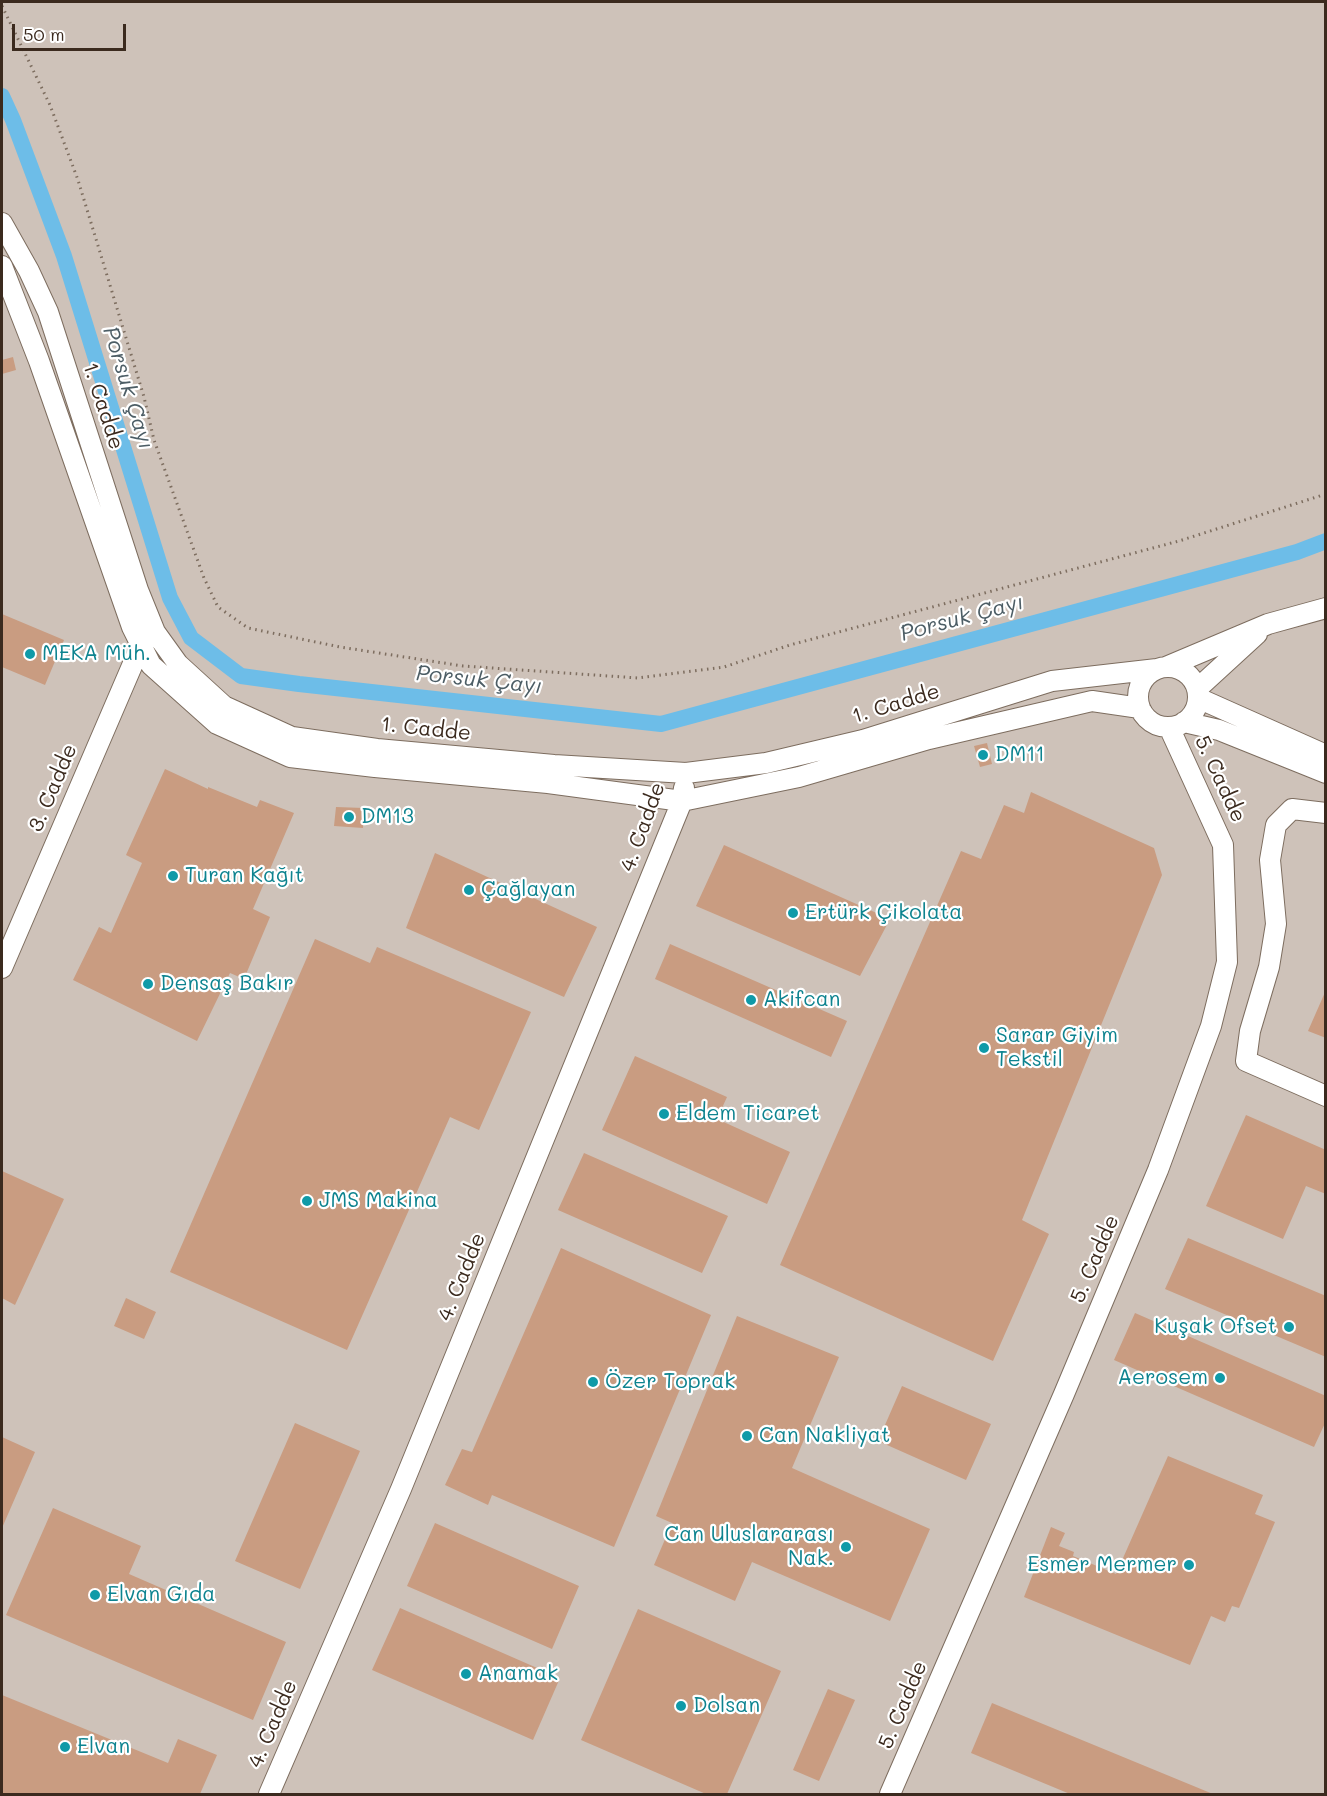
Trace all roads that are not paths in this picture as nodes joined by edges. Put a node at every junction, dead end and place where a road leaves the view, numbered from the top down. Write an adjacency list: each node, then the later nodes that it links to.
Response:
1 (2, 223): 5 (street, 1. Cadde)
2 (2, 266): 5 (street, 1. Cadde)
3 (1326, 608): 4 (street)
4 (1268, 624): 6 (street); 7 (street)
5 (148, 639): 11 (street, 1. Cadde); 13 (street, 1. Cadde); 15 (street, 3. Cadde)
6 (1162, 668): 7 (street); 8 (street); 11 (street, 1. Cadde)
7 (1198, 694): 9 (street); 10 (street)
8 (1140, 708): 9 (street); 13 (street, 1. Cadde)
9 (1177, 725): 12 (street); 18 (street, 5. Cadde)
10 (1326, 755)
11 (686, 773): 13 (street, 4. Cadde)
12 (1326, 773)
13 (682, 801): 17 (street, 4. Cadde)
14 (1326, 813): 16 (street)
15 (2, 968)
16 (1326, 1096)
17 (269, 1794)
18 (890, 1794)

